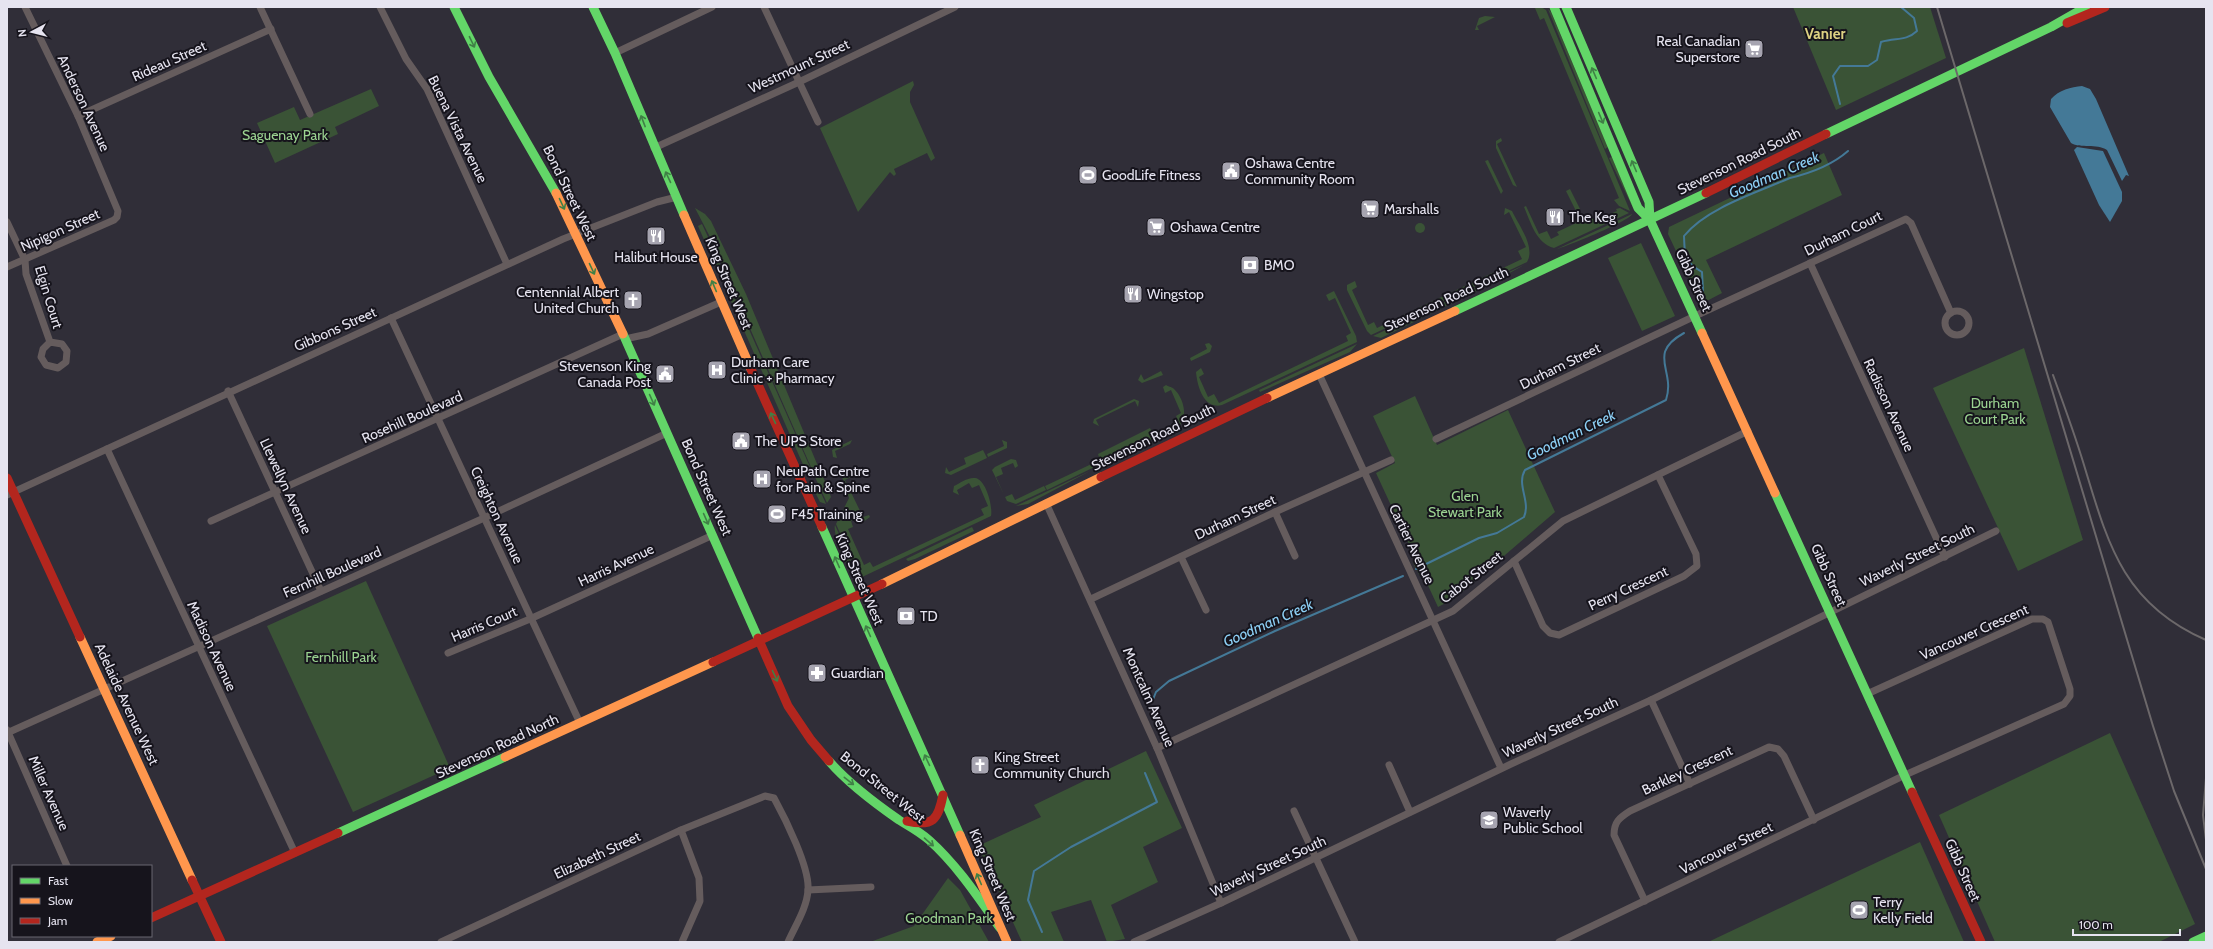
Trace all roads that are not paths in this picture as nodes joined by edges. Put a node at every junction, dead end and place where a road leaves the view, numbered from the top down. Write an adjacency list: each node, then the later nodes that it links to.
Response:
1 (26, 7): 18 (street, Anderson Avenue)
2 (260, 7): 14 (street)
3 (380, 7): 28 (street, Buena Vista Avenue)
4 (454, 7): 25 (main road, Bond Street West, one-way to 25)
5 (593, 7): 15 (main road, King Street West)
6 (712, 7): 15 (street)
7 (764, 7): 16 (street)
8 (955, 7): 16 (street, Westmount Street)
9 (1554, 7): 23 (main road, Gibb Street, one-way to 23)
10 (1566, 7): 23 (main road, Gibb Street, one-way to 10)
11 (2086, 7): 13 (main road, Stevenson Road South)
12 (2105, 7): 13 (main road, Stevenson Road South)
13 (2051, 27): 23 (main road, Stevenson Road South)
14 (271, 29): 17 (street); 18 (street, Rideau Street)
15 (615, 53): 20 (main road, King Street West, one-way to 15)
16 (799, 82): 19 (street); 20 (street, Westmount Street)
17 (310, 114)
18 (78, 116): 22 (street, Anderson Avenue)
19 (818, 122)
20 (654, 148): 21 (main road, King Street West, one-way to 20)
21 (678, 197): 25 (street, Gibbons Street); 30 (main road, King Street West, one-way to 21)
22 (118, 211): 26 (street, Nipigon Street)
23 (1650, 220): 32 (main road, Gibb Street); 36 (main road, Stevenson Road South)
24 (7, 222): 26 (street, Elgin Court)
25 (575, 234): 28 (street, Gibbons Street); 34 (main road, Bond Street West, one-way to 34)
26 (25, 260): 29 (street, Nipigon Street); 35 (street, Elgin Court)
27 (1810, 263): 31 (street, Durham Court); 32 (street, Durham Court); 57 (street, Radisson Avenue)
28 (507, 264): 33 (street, Gibbons Street)
29 (7, 267)
30 (721, 302): 34 (street, Rosehill Boulevard); 60 (main road, King Street West, one-way to 30)
31 (1951, 313)
32 (1695, 316): 39 (main road, Gibb Street); 41 (street, Durham Street)
33 (391, 318): 37 (street, Gibbons Street); 38 (street, Creighton Avenue)
34 (624, 337): 38 (street, Rosehill Boulevard); 40 (main road, Bond Street West, one-way to 40)
35 (50, 342)
36 (1319, 374): 44 (street, Cartier Avenue); 49 (main road, Stevenson Road South)
37 (228, 391): 42 (street, Gibbons Street); 48 (street, Llewellyn Avenue)
38 (438, 419): 48 (street, Rosehill Boulevard); 51 (street, Creighton Avenue)
39 (1748, 431): 45 (street, Cabot Street); 63 (main road, Gibb Street)
40 (667, 433): 51 (street, Fernhill Boulevard); 54 (main road, Bond Street West, one-way to 54)
41 (1436, 439)
42 (107, 449): 47 (street, Gibbons Street); 67 (street, Madison Avenue)
43 (1391, 460): 44 (street, Durham Street)
44 (1364, 474): 50 (street, Durham Street); 65 (street, Cartier Avenue)
45 (1658, 475): 58 (street, Cabot Street); 58 (street, Perry Crescent)
46 (7, 478): 47 (main road, Adelaide Avenue West)
47 (10, 493): 69 (main road, Adelaide Avenue West)
48 (274, 494): 52 (street, Rosehill Boulevard); 59 (street, Llewellyn Avenue)
49 (1046, 503): 60 (main road, Stevenson Road South); 61 (street, Montcalm Avenue)
50 (1275, 512): 55 (street); 56 (street, Durham Street)
51 (484, 518): 59 (street, Fernhill Boulevard); 64 (street, Creighton Avenue)
52 (211, 521)
53 (1996, 531): 57 (street, Waverly Street South)
54 (713, 535): 64 (street, Harris Avenue); 66 (main road, Bond Street West)
55 (1295, 556)
56 (1181, 557): 61 (street, Durham Street); 62 (street)
57 (1945, 557): 63 (street, Waverly Street South)
58 (1514, 561): 65 (street, Cabot Street)
59 (320, 592): 67 (street, Fernhill Boulevard)
60 (854, 598): 66 (main road, Stevenson Road North); 79 (main road, King Street West, one-way to 60)
61 (1091, 599): 74 (street, Montcalm Avenue)
62 (1206, 610)
63 (1830, 611): 70 (main road, Gibb Street); 71 (street, Waverly Street South)
64 (530, 619): 68 (street, Harris Court); 72 (street, Creighton Avenue)
65 (1434, 620): 74 (street, Cabot Street); 76 (street, Cartier Avenue)
66 (758, 641): 72 (main road, Stevenson Road North); 82 (main road, Bond Street West, one-way to 82)
67 (198, 648): 69 (street, Fernhill Boulevard); 85 (street, Madison Avenue)
68 (448, 653)
69 (104, 689): 73 (street, Fernhill Boulevard); 90 (main road, Adelaide Avenue West)
70 (1868, 694): 77 (main road, Gibb Street); 77 (street, Vancouver Crescent)
71 (1651, 700): 76 (street, Waverly Street South); 78 (street)
72 (580, 723): 85 (main road, Stevenson Road North)
73 (7, 732): 87 (street, Miller Avenue)
74 (1157, 748): 92 (street, Montcalm Avenue)
75 (1389, 765): 81 (street)
76 (1501, 768): 81 (street, Waverly Street South)
77 (1905, 775): 83 (street, Vancouver Street); 104 (main road, Gibb Street)
78 (1690, 784): 83 (street, Barkley Crescent); 91 (street, Barkley Crescent)
79 (943, 795): 82 (main road); 94 (main road, King Street West, one-way to 79)
80 (1294, 811): 86 (street)
81 (1410, 812): 86 (street, Waverly Street South)
82 (898, 819): 94 (main road, Bond Street West, one-way to 94)
83 (1814, 820): 91 (street, Vancouver Street)
84 (681, 830): 89 (street, Elizabeth Street); 98 (street, Elizabeth Street); 99 (street)
85 (295, 853): 90 (main road, Stevenson Road North)
86 (1315, 858): 92 (street, Waverly Street South); 96 (street)
87 (67, 865)
88 (870, 887): 89 (street)
89 (808, 890): 100 (street)
90 (200, 896): 93 (main road, Stevenson Road North); 97 (main road, Adelaide Avenue West)
91 (1645, 901): 103 (street, Vancouver Street)
92 (1221, 903): 102 (street, Waverly Street South)
93 (152, 918)
94 (1000, 928): 101 (main road, King Street West)
95 (2206, 936): 105 (main road)
96 (1352, 941)
97 (221, 942)
98 (441, 942)
99 (682, 942)
100 (788, 942)
101 (1007, 942)
102 (1134, 942)
103 (1559, 942)
104 (1981, 942)
105 (2193, 942)

